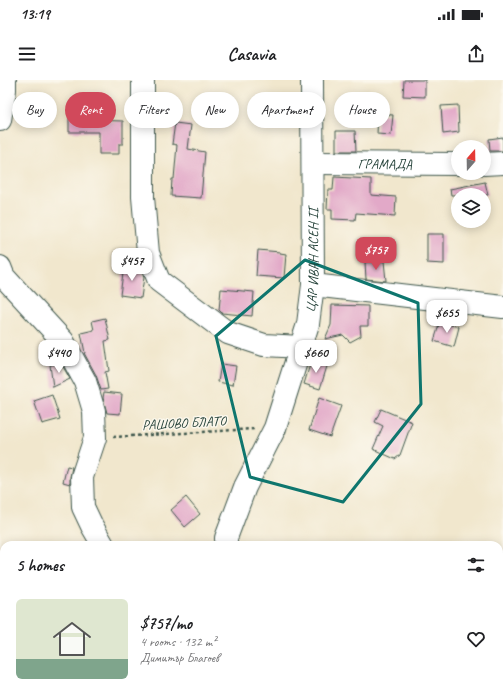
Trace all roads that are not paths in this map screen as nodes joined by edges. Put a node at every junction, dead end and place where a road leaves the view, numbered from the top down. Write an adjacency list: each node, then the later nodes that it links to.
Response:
1 (5, 80): 4 (street)
2 (143, 80): 12 (street)
3 (312, 80): 5 (street, ЦАР ИВАН АСЕН II)
4 (0, 120)
5 (313, 163): 6 (street, ГРАМАДА); 10 (street, ЦАР ИВАН АСЕН II)
6 (451, 164)
7 (491, 164): 8 (street)
8 (503, 164)
9 (0, 267): 13 (street)
10 (313, 285): 11 (street); 12 (street, ЦАР ИВАН АСЕН II)
11 (503, 307)
12 (301, 347): 14 (street, ЦАР ИВАН АСЕН II)
13 (101, 541)
14 (226, 541)

